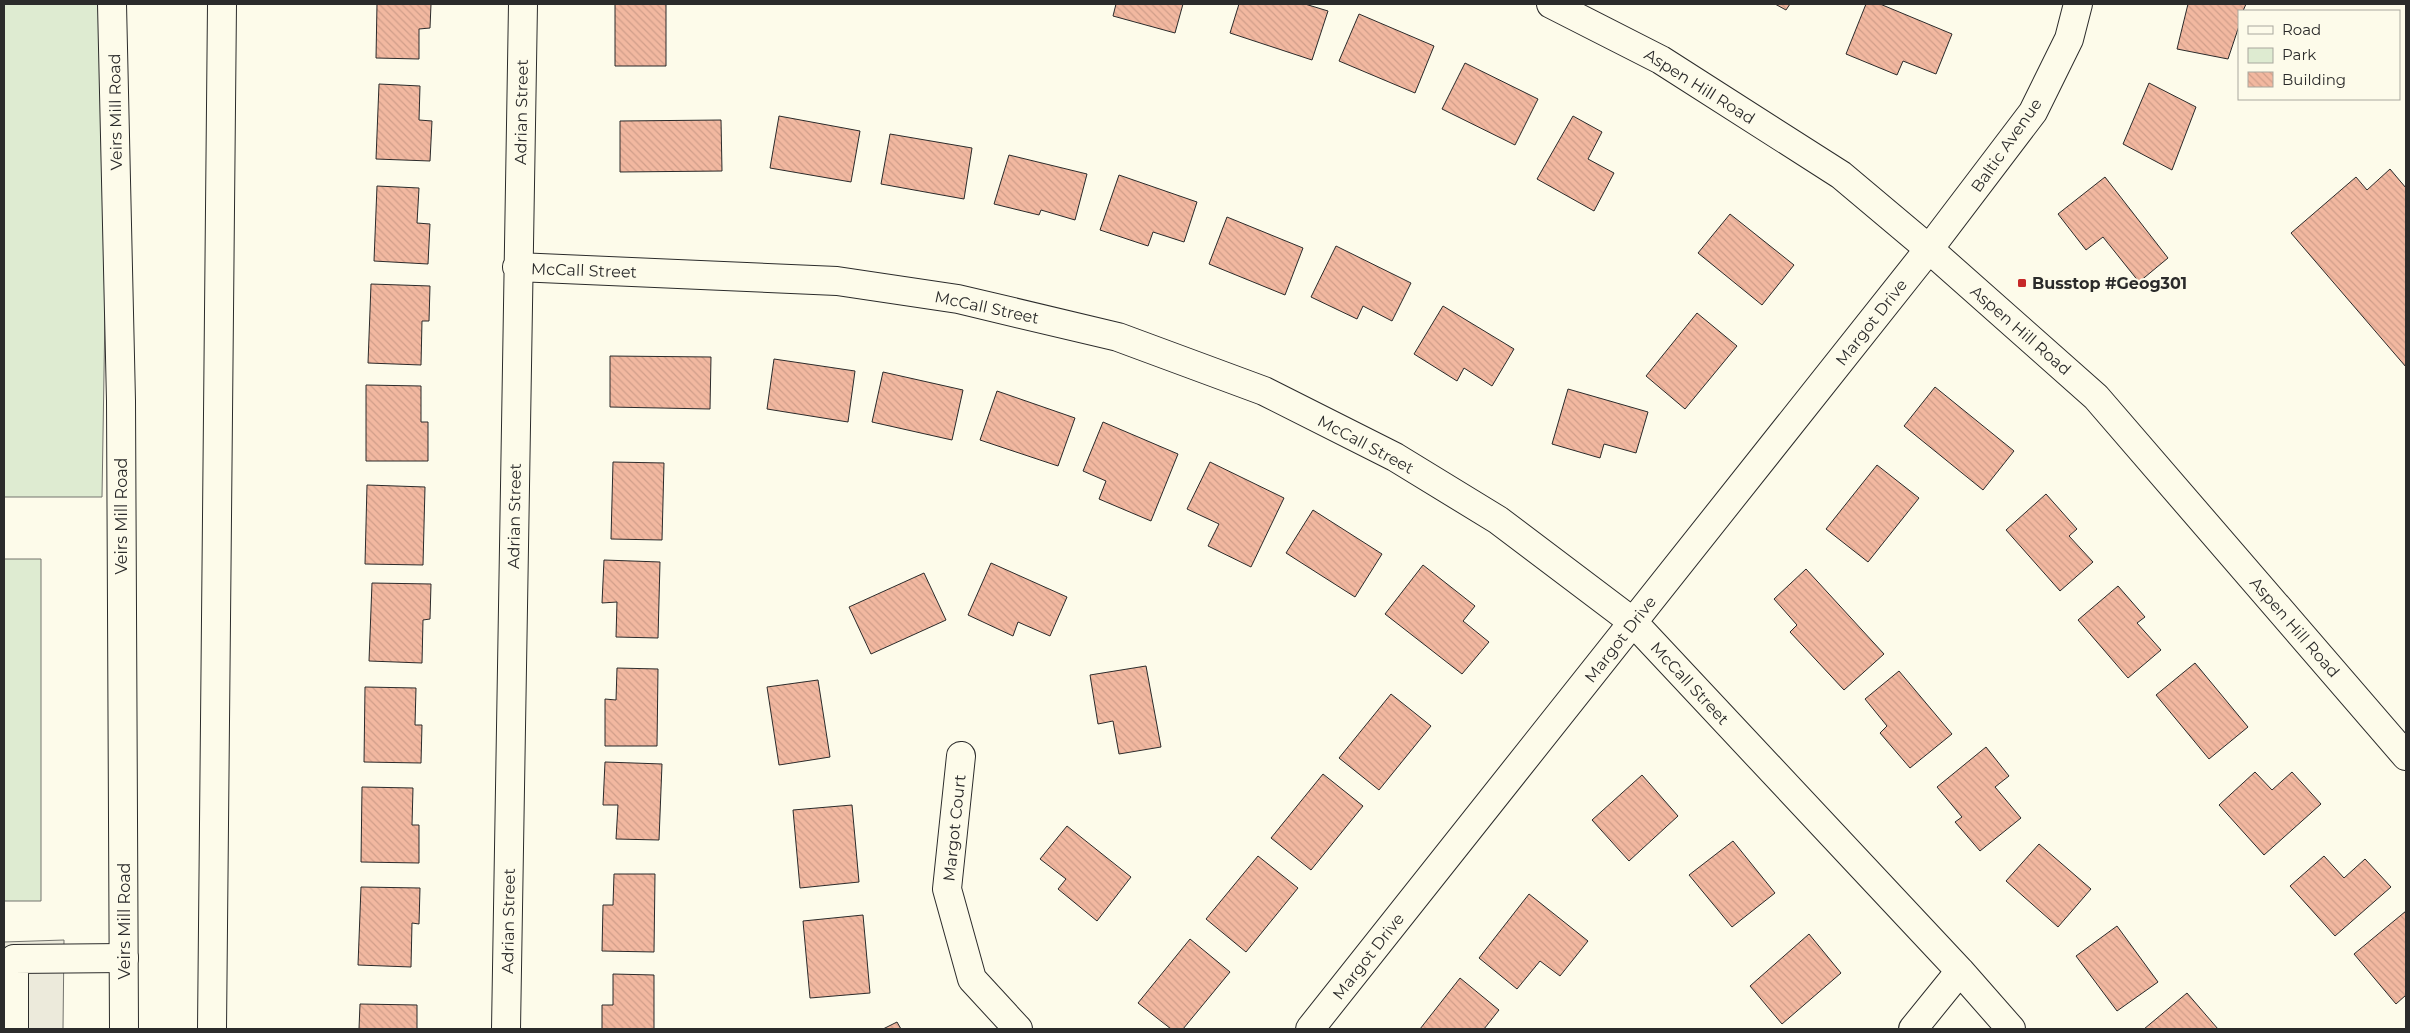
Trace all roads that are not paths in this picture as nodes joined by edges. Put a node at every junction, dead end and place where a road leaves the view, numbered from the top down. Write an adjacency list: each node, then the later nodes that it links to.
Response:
1 (112, 4): 11 (street, Veirs Mill Road)
2 (222, 4): 15 (street)
3 (523, 4): 7 (street, Adrian Street)
4 (1551, 4): 6 (street, Aspen Hill Road)
5 (2078, 4): 6 (street, Baltic Avenue)
6 (1929, 249): 8 (street, Margot Drive); 10 (street, Aspen Hill Road)
7 (517, 268): 8 (street, McCall Street); 16 (street, Adrian Street)
8 (1633, 622): 12 (street, McCall Street); 18 (street, Margot Drive)
9 (961, 756): 17 (street, Margot Court)
10 (2406, 756)
11 (124, 958): 13 (street); 14 (street, Veirs Mill Road)
12 (1960, 971): 19 (street); 20 (street, McCall Street)
13 (14, 1029)
14 (124, 1029)
15 (212, 1029)
16 (506, 1029)
17 (1018, 1029)
18 (1310, 1029)
19 (1913, 1029)
20 (2010, 1029)

